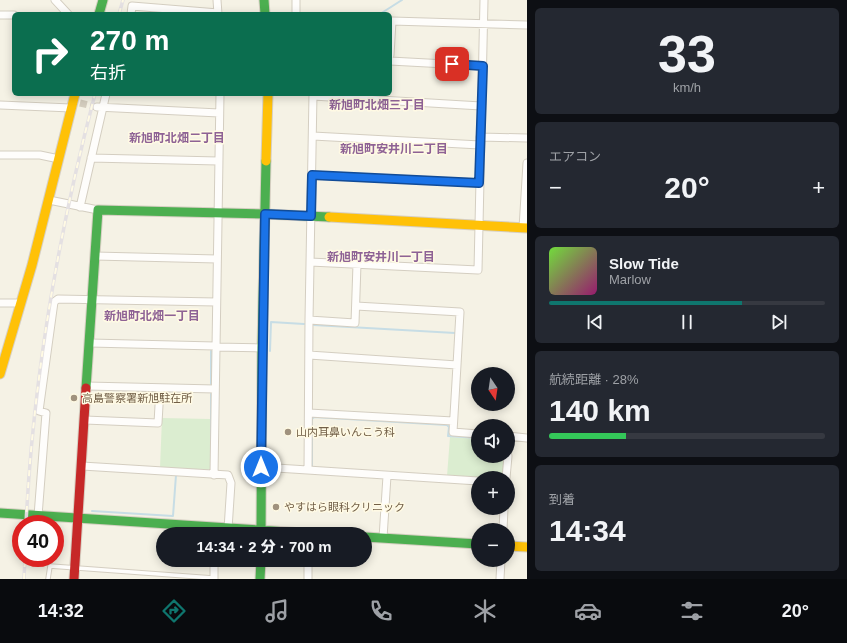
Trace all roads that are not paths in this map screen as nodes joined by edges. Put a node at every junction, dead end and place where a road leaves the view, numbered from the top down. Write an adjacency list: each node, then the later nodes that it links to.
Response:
1 (55, 0): 8 (street)
2 (103, 0): 9 (street)
3 (217, 0): 11 (street)
4 (264, 0): 12 (street)
5 (296, 0): 13 (street)
6 (484, 0): 17 (street)
7 (133, 3): 10 (street)
8 (66, 12)
9 (100, 12)
10 (210, 12)
11 (218, 12)
12 (265, 12)
13 (296, 12)
14 (0, 15): 15 (street)
15 (12, 15)
16 (392, 21): 17 (street)
17 (484, 24): 18 (street); 20 (street)
18 (527, 25)
19 (392, 61): 20 (street)
20 (483, 66): 28 (street)
21 (105, 96): 29 (street)
22 (220, 96): 30 (street)
23 (268, 96): 47 (street)
24 (313, 96): 31 (street)
25 (328, 96): 28 (street)
26 (75, 102): 27 (street); 37 (street)
27 (0, 105)
28 (481, 106): 32 (street)
29 (99, 108): 30 (street); 36 (street)
30 (219, 113): 38 (street)
31 (313, 136): 34 (street); 40 (street)
32 (480, 137): 33 (street); 34 (street)
33 (527, 138)
34 (480, 145): 41 (street)
35 (0, 155): 37 (street)
36 (91, 158): 38 (street); 44 (street)
37 (59, 159): 43 (street)
38 (218, 161): 46 (street)
39 (527, 163): 42 (street)
40 (312, 175): 41 (street); 48 (street)
41 (479, 183): 49 (street)
42 (526, 185): 50 (street)
43 (49, 200): 44 (street); 56 (street)
44 (80, 207): 45 (street)
45 (98, 210): 46 (street); 51 (street)
46 (218, 213): 47 (street); 52 (street)
47 (265, 214): 48 (street); 63 (street)
48 (311, 216): 49 (street); 53 (street)
49 (478, 226): 50 (street); 54 (street)
50 (525, 228)
51 (95, 256): 52 (street); 55 (street)
52 (217, 259): 57 (street)
53 (310, 262): 54 (street); 60 (street)
54 (356, 264): 59 (street)
55 (92, 300): 57 (street); 61 (street); 84 (street)
56 (21, 302): 58 (street); 66 (street)
57 (216, 302): 62 (street)
58 (0, 303)
59 (356, 306): 60 (street); 65 (street)
60 (309, 320): 64 (street)
61 (90, 343): 62 (street); 67 (street)
62 (215, 346): 63 (street); 69 (street)
63 (262, 348): 77 (street)
64 (309, 355): 65 (street); 70 (street)
65 (457, 365): 72 (street)
66 (0, 374)
67 (87, 386): 68 (street); 71 (street)
68 (160, 388): 69 (street); 71 (street)
69 (214, 389): 79 (street)
70 (308, 413): 72 (street); 78 (street)
71 (85, 420): 76 (street)
72 (453, 422): 73 (street)
73 (471, 433)
74 (515, 437): 75 (street)
75 (527, 438)
76 (82, 466): 79 (street); 86 (street)
77 (261, 467): 78 (street); 89 (street)
78 (308, 470): 80 (street)
79 (214, 475): 88 (street)
80 (387, 476): 81 (street); 91 (street)
81 (471, 481)
82 (0, 513): 83 (street)
83 (25, 515)
84 (38, 515)
85 (64, 517): 86 (street)
86 (78, 518): 87 (street); 99 (street)
87 (172, 527)
88 (228, 527)
89 (261, 527)
90 (372, 537): 91 (street)
91 (383, 538): 92 (street)
92 (471, 544)
93 (515, 546): 94 (street)
94 (527, 547)
95 (214, 567): 100 (street)
96 (260, 567): 103 (street)
97 (308, 567): 104 (street)
98 (501, 567): 105 (street)
99 (75, 568): 100 (lane); 101 (lane); 102 (street)
100 (214, 578)
101 (48, 579)
102 (74, 579)
103 (260, 579)
104 (308, 579)
105 (500, 579)

